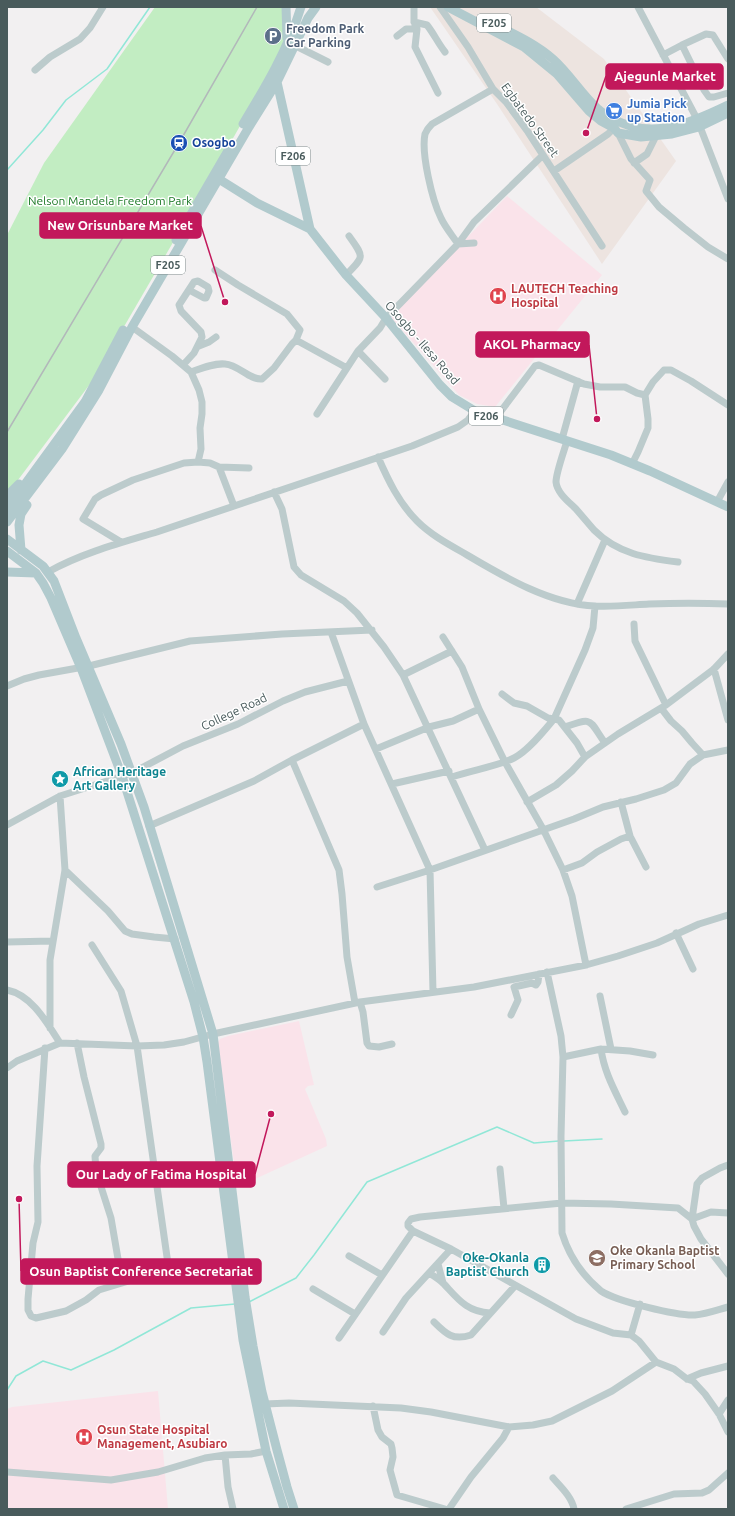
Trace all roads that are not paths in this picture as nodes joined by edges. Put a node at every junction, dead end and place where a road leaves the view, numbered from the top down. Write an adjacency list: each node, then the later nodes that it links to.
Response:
1 (103, 7): 19 (street)
2 (286, 7): 13 (main road)
3 (300, 7): 13 (main road, F205)
4 (316, 7): 13 (main road, F205)
5 (414, 7): 10 (street)
6 (440, 7): 21 (street, Egbatedo Street)
7 (448, 7): 27 (main road, F205)
8 (461, 7): 26 (main road, F205)
9 (638, 7): 16 (street)
10 (414, 22): 11 (street); 15 (street)
11 (417, 29): 12 (street); 22 (street)
12 (397, 36)
13 (291, 44): 18 (street); 20 (main road, F205); 32 (main road, F205)
14 (682, 45): 16 (street); 17 (street); 23 (street)
15 (445, 52)
16 (663, 55): 26 (street)
17 (728, 59)
18 (328, 62)
19 (35, 70)
20 (277, 82): 32 (main road, F205); 34 (main road, Osogbo - Ilesa Road / F206)
21 (493, 89): 29 (street, Egbatedo Street); 37 (street)
22 (438, 92)
23 (728, 93)
24 (728, 105): 26 (main road, F205)
25 (728, 113): 26 (main road, F205)
26 (698, 123): 28 (main road, F205); 33 (street)
27 (616, 130): 28 (main road, F205); 30 (street); 31 (street)
28 (656, 136): 30 (street)
29 (542, 156): 31 (street, Egbatedo Street); 37 (street)
30 (634, 163): 39 (street)
31 (554, 171): 38 (street, Egbatedo Street)
32 (216, 177): 34 (main road, F206); 44 (main road, F205); 60 (main road)
33 (728, 199)
34 (310, 229): 41 (main road, Osogbo - Ilesa Road / F206)
35 (349, 236): 41 (street)
36 (474, 243): 37 (street)
37 (458, 244): 43 (street)
38 (602, 246)
39 (728, 259)
40 (215, 270): 46 (street)
41 (346, 275): 43 (main road, Osogbo - Ilesa Road / F206)
42 (189, 290): 47 (street)
43 (386, 318): 48 (street); 56 (main road, Osogbo - Ilesa Road / F206)
44 (132, 327): 49 (street); 61 (main road, F205)
45 (216, 336): 47 (street)
46 (296, 340): 50 (street); 51 (street)
47 (199, 346): 49 (street)
48 (358, 351): 50 (street); 52 (street)
49 (183, 365): 51 (street)
50 (348, 368): 57 (street)
51 (191, 372): 63 (street)
52 (385, 379)
53 (578, 381): 54 (street); 58 (street); 59 (street)
54 (645, 395): 55 (street); 64 (street)
55 (728, 405)
56 (475, 411): 58 (main road, Osogbo - Ilesa Road / F206); 62 (street)
57 (317, 414)
58 (495, 419): 59 (main road, Osogbo - Ilesa Road / F206)
59 (564, 440): 64 (main road, Osogbo - Ilesa Road / F206); 76 (street)
60 (54, 443): 69 (main road); 73 (main road)
61 (62, 449): 74 (main road, F205); 78 (main road)
62 (378, 457): 68 (street); 84 (street)
63 (198, 462): 65 (street); 77 (street)
64 (632, 464): 70 (main road, Osogbo - Ilesa Road / F206)
65 (219, 467): 66 (street); 71 (street)
66 (249, 468)
67 (728, 482): 70 (street)
68 (274, 492): 71 (street); 88 (street)
69 (7, 496)
70 (717, 502): 72 (main road, Osogbo - Ilesa Road / F206)
71 (234, 506): 77 (street)
72 (728, 508)
73 (7, 509)
74 (7, 522)
75 (7, 539): 78 (main road)
76 (605, 540): 80 (street); 84 (street)
77 (121, 542): 82 (street)
78 (21, 550): 82 (main road)
79 (7, 551): 83 (main road)
80 (678, 562)
81 (7, 572): 83 (main road)
82 (48, 572): 93 (main road)
83 (36, 573): 93 (main road)
84 (577, 604): 86 (street)
85 (728, 604): 86 (street)
86 (595, 606): 101 (street)
87 (634, 624): 99 (street)
88 (372, 630): 89 (street); 95 (street)
89 (331, 632): 93 (street); 96 (street)
90 (443, 637): 91 (street)
91 (452, 651): 95 (street); 100 (street)
92 (728, 654): 94 (street)
93 (85, 667): 97 (street); 113 (main road); 115 (main road)
94 (714, 669): 99 (street); 102 (street)
95 (403, 675): 104 (street)
96 (348, 681): 103 (street); 113 (street, College Road)
97 (7, 686)
98 (502, 694): 101 (street)
99 (664, 707): 106 (street); 109 (street)
100 (479, 709): 104 (street); 112 (street)
101 (554, 718): 105 (street); 112 (street)
102 (728, 720)
103 (364, 724): 107 (street); 111 (street)
104 (429, 727): 107 (street); 114 (street)
105 (565, 727): 106 (street); 110 (street)
106 (605, 743): 110 (street)
107 (376, 749): 116 (street)
108 (728, 750): 109 (street)
109 (703, 755): 119 (street)
110 (585, 757): 118 (street)
111 (292, 760): 121 (street); 143 (street)
112 (505, 762): 114 (street); 118 (street)
113 (132, 773): 115 (street, College Road); 121 (main road)
114 (451, 774): 116 (street); 124 (street)
115 (122, 776): 117 (street, College Road); 132 (main road)
116 (392, 784): 127 (street)
117 (60, 796): 120 (street, College Road); 126 (street)
118 (527, 802): 122 (street)
119 (621, 802): 122 (street); 123 (street)
120 (7, 825)
121 (149, 826): 146 (main road)
122 (543, 829): 124 (street); 128 (street)
123 (630, 836): 125 (street); 128 (street)
124 (485, 850): 127 (street)
125 (646, 867)
126 (65, 870): 132 (street); 133 (street)
127 (430, 870): 129 (street); 141 (street)
128 (563, 870): 136 (street)
129 (377, 887)
130 (728, 915): 131 (street)
131 (676, 933): 136 (street); 137 (street)
132 (175, 939): 146 (main road)
133 (52, 941): 134 (street); 145 (street)
134 (7, 942)
135 (92, 945): 150 (street)
136 (586, 965): 138 (street)
137 (693, 969)
138 (547, 972): 139 (street); 155 (street)
139 (539, 974): 141 (street); 144 (street)
140 (7, 990): 145 (street)
141 (434, 992): 143 (street)
142 (600, 996): 153 (street)
143 (357, 1002): 146 (street); 149 (street)
144 (511, 1015)
145 (50, 1028): 147 (street)
146 (208, 1035): 150 (street); 168 (main road); 177 (main road)
147 (60, 1043): 148 (street); 151 (street)
148 (77, 1043): 150 (street); 173 (street)
149 (392, 1044)
150 (137, 1046): 169 (street)
151 (45, 1048): 156 (street); 173 (street)
152 (601, 1049): 153 (street); 155 (street); 157 (street)
153 (612, 1049): 154 (street)
154 (653, 1055)
155 (563, 1057): 160 (street)
156 (7, 1068)
157 (625, 1112)
158 (728, 1165): 163 (street)
159 (500, 1169): 161 (street)
160 (562, 1204): 161 (street); 163 (street); 178 (street)
161 (504, 1208): 164 (street)
162 (728, 1213): 163 (street)
163 (692, 1220): 171 (street)
164 (413, 1231): 165 (street); 172 (street)
165 (450, 1249): 167 (street); 175 (street)
166 (349, 1256): 172 (street)
167 (438, 1264): 170 (street); 174 (street)
168 (234, 1268): 169 (street); 177 (main road)
169 (169, 1271): 173 (street)
170 (429, 1273): 174 (street); 184 (street)
171 (728, 1274)
172 (382, 1275): 181 (street)
173 (122, 1282)
174 (443, 1283): 182 (street)
175 (515, 1286): 182 (street); 185 (street)
176 (313, 1289): 181 (street)
177 (241, 1297): 180 (main road)
178 (640, 1304): 179 (street); 185 (street)
179 (728, 1307)
180 (243, 1314): 191 (main road); 196 (main road)
181 (355, 1314): 186 (street)
182 (490, 1314): 183 (street)
183 (434, 1322)
184 (383, 1332)
185 (631, 1335): 187 (street)
186 (339, 1338)
187 (656, 1362): 189 (street); 194 (street)
188 (728, 1366): 189 (street)
189 (687, 1379): 193 (street)
190 (728, 1400): 193 (street)
191 (265, 1404): 192 (street); 203 (main road)
192 (373, 1406): 194 (street); 204 (street)
193 (719, 1414): 195 (street)
194 (509, 1427): 205 (street)
195 (728, 1432)
196 (266, 1451): 197 (street); 202 (main road)
197 (225, 1455): 198 (street); 201 (street)
198 (7, 1472)
199 (728, 1473): 207 (street)
200 (553, 1478): 206 (street)
201 (233, 1509)
202 (284, 1509)
203 (294, 1509)
204 (445, 1509)
205 (450, 1509)
206 (574, 1509)
207 (626, 1509)

